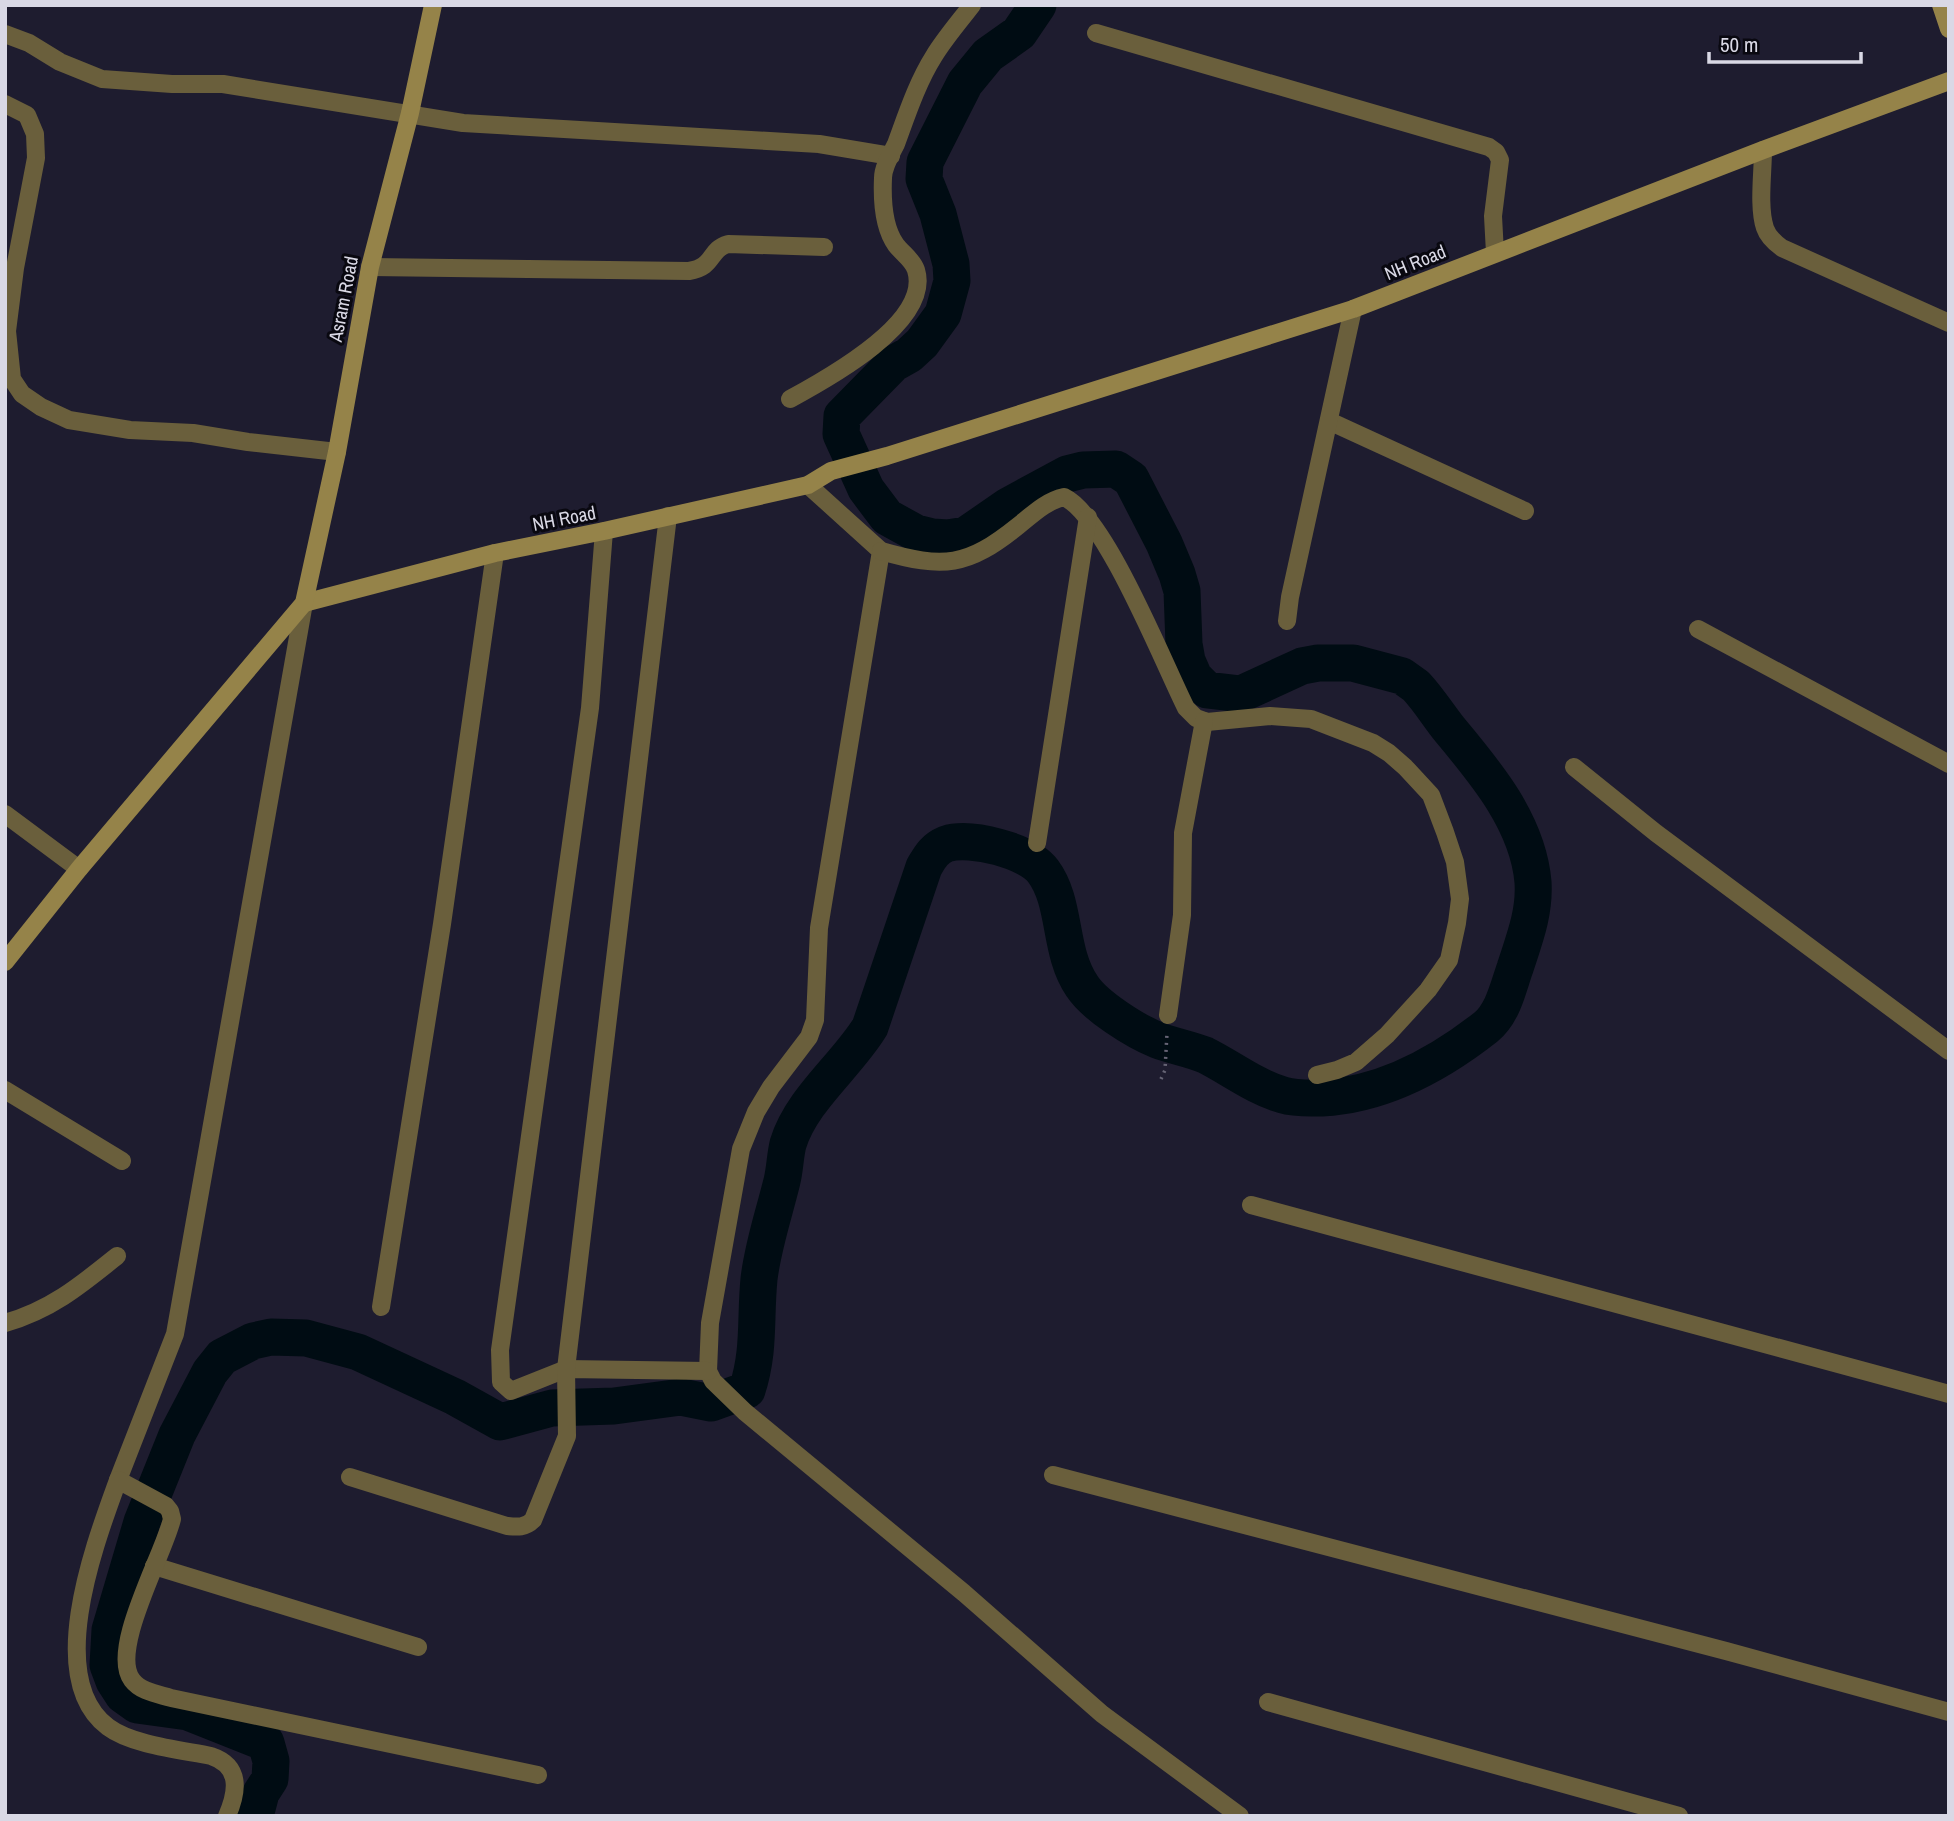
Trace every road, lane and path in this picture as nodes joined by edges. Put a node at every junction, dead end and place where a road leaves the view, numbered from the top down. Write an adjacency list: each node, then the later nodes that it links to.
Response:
1 (433, 5): 9 (main road, Asram Road)
2 (972, 5): 11 (street)
3 (1941, 5): 4 (main road)
4 (1949, 29)
5 (1096, 33): 13 (street)
6 (5, 34): 9 (street)
7 (1949, 81): 10 (main road, NH Road)
8 (5, 104): 17 (street)
9 (410, 113): 11 (street); 14 (main road, Asram Road)
10 (1763, 150): 13 (main road, NH Road); 16 (street)
11 (891, 156): 18 (street)
12 (824, 247): 14 (street)
13 (1496, 253): 15 (main road, NH Road)
14 (370, 267): 20 (main road, Asram Road)
15 (1353, 309): 19 (street); 21 (main road, NH Road)
16 (1949, 323)
17 (8, 378): 20 (street)
18 (790, 399)
19 (1329, 421): 22 (street); 29 (street)
20 (337, 452): 28 (main road, Asram Road)
21 (808, 485): 23 (main road, NH Road); 26 (street)
22 (1525, 511)
23 (668, 516): 25 (main road, NH Road); 48 (street)
24 (1088, 516): 26 (street); 31 (street); 35 (street)
25 (604, 531): 27 (main road, NH Road); 48 (street)
26 (881, 551): 49 (street)
27 (495, 553): 28 (main road, NH Road); 46 (street)
28 (304, 603): 36 (main road); 53 (street)
29 (1287, 621)
30 (1698, 629): 32 (street)
31 (1203, 721): 38 (street); 40 (street)
32 (1949, 764)
33 (1574, 767): 39 (street)
34 (5, 814): 36 (street)
35 (1037, 843)
36 (79, 869): 37 (main road)
37 (5, 962)
38 (1168, 1015): 41 (path)
39 (1949, 1051)
40 (1317, 1074)
41 (1161, 1079)
42 (5, 1090): 43 (street)
43 (122, 1161)
44 (1251, 1205): 50 (street)
45 (117, 1256): 47 (street)
46 (380, 1307)
47 (5, 1323)
48 (566, 1368): 49 (street); 52 (street)
49 (710, 1376): 60 (street)
50 (1949, 1394)
51 (1053, 1475): 57 (street)
52 (350, 1476)
53 (123, 1483): 54 (street); 59 (street)
54 (154, 1566): 55 (street); 58 (street)
55 (418, 1647)
56 (1268, 1702): 61 (street)
57 (1949, 1712)
58 (538, 1775)
59 (227, 1816)
60 (1240, 1816)
61 (1679, 1816)

